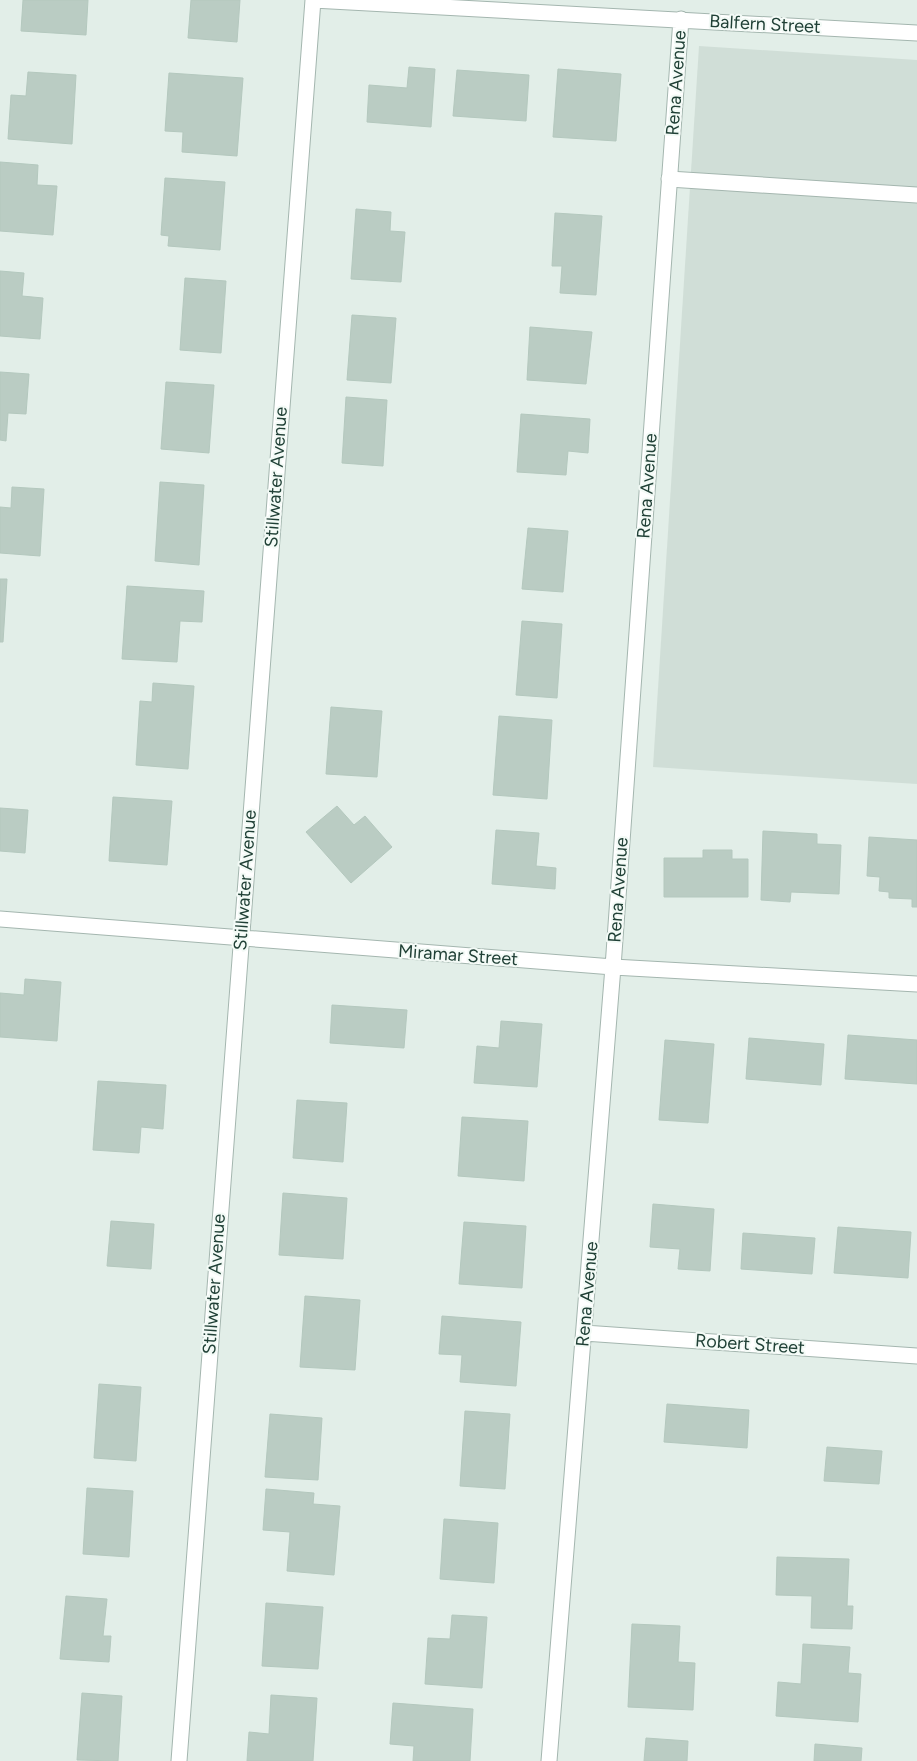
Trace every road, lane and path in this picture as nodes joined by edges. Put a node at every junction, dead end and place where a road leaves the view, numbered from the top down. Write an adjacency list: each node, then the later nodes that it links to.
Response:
1 (313, 0): 2 (street, Balfern Street); 7 (street, Stillwater Avenue)
2 (681, 19): 3 (street, Balfern Street); 4 (street, Rena Avenue)
3 (917, 33)
4 (670, 179): 5 (street); 8 (street, Rena Avenue)
5 (917, 195)
6 (0, 919): 7 (street, Miramar Street)
7 (240, 939): 8 (street, Miramar Street); 12 (street, Stillwater Avenue)
8 (613, 967): 9 (street, Miramar Street); 10 (street, Rena Avenue)
9 (917, 984)
10 (584, 1333): 11 (street, Robert Street); 13 (street, Rena Avenue)
11 (917, 1356)
12 (179, 1761)
13 (549, 1761)

